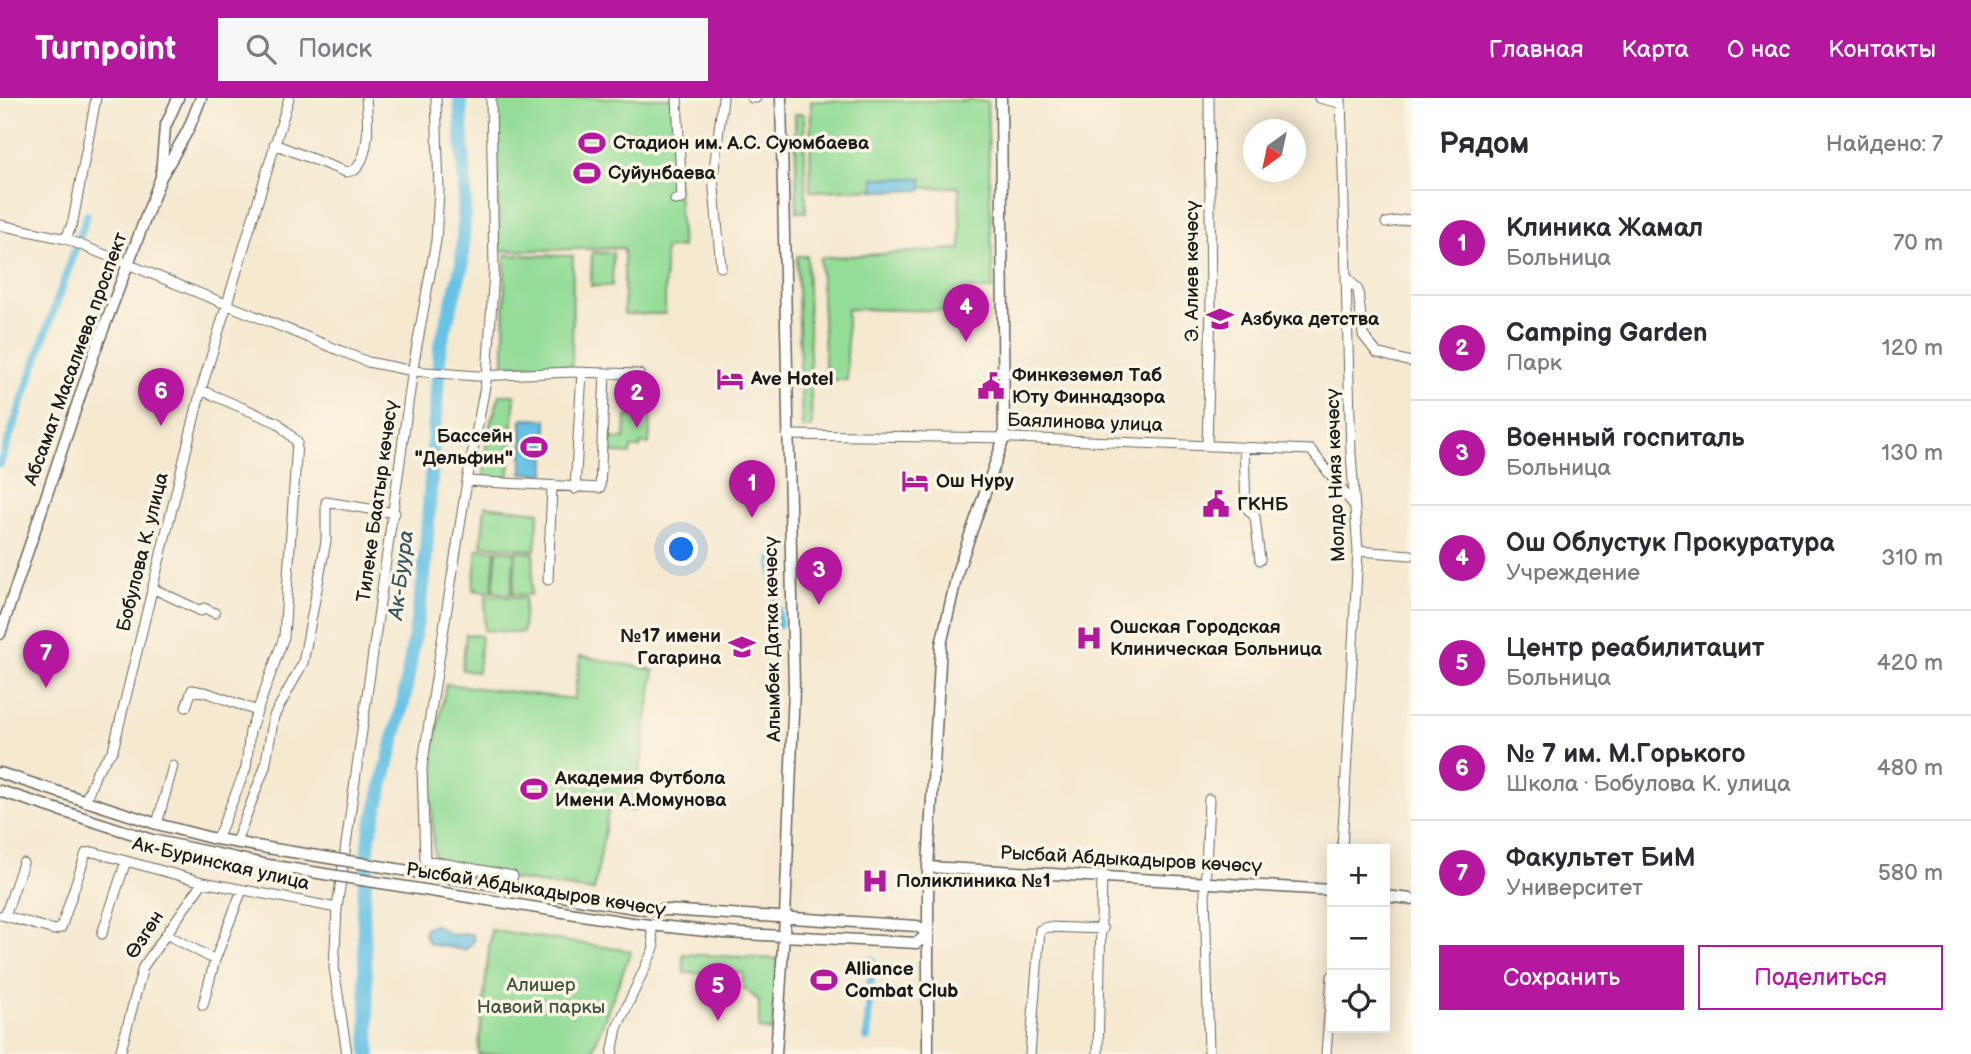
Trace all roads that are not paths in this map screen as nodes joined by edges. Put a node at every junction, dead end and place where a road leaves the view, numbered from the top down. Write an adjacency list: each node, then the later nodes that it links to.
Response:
1 (96, 98): 21 (street)
2 (178, 98): 16 (main road, Абсамат Масалиева проспект)
3 (201, 98): 16 (main road, Абсамат Масалиева проспект)
4 (289, 98): 15 (street, Бобулова К. улица)
5 (366, 98): 15 (street)
6 (436, 98): 27 (street, Тилеке Баатыр көчөсү)
7 (491, 98): 31 (street)
8 (677, 98): 17 (street)
9 (723, 98): 23 (street)
10 (781, 98): 33 (main road, Алымбек Датка көчөсү)
11 (1001, 98): 34 (main road)
12 (1209, 98): 35 (street, Э. Алиев көчөсү)
13 (1319, 98): 14 (street)
14 (1341, 100): 24 (street, Молдо Нияз көчөсү)
15 (274, 144): 25 (street, Бобулова К. улица)
16 (161, 177): 22 (main road, Абсамат Масалиева проспект)
17 (675, 200)
18 (1411, 219): 19 (street)
19 (1386, 223)
20 (0, 225): 21 (street)
21 (68, 240): 22 (street)
22 (128, 263): 25 (street); 48 (main road, Абсамат Масалиева проспект)
23 (721, 267)
24 (1347, 277): 26 (street); 40 (street, Молдо Нияз көчөсү)
25 (225, 305): 27 (street); 32 (street, Бобулова К. улица)
26 (1411, 362)
27 (413, 371): 31 (street); 41 (street, Тилеке Баатыр көчөсү)
28 (582, 372): 29 (street); 31 (street); 39 (street)
29 (606, 373): 30 (street); 39 (street)
30 (639, 374)
31 (487, 376): 37 (street)
32 (201, 390): 46 (street, Бобулова К. улица); 50 (street)
33 (787, 435): 34 (street, Баялинова улица); 75 (main road, Алымбек Датка көчөсү)
34 (1004, 438): 35 (street, Баялинова улица); 62 (main road)
35 (1207, 445): 36 (street, Баялинова улица)
36 (1244, 447): 40 (street, Баялинова улица); 44 (street)
37 (467, 481): 38 (street); 64 (street)
38 (552, 487): 39 (street); 45 (street)
39 (575, 489)
40 (1355, 507): 42 (street, Молдо Нияз көчөсү)
41 (395, 513): 58 (street); 72 (street, Тилеке Баатыр көчөсү)
42 (1358, 551): 43 (street); 59 (street, Молдо Нияз көчөсү)
43 (1411, 555)
44 (1260, 560)
45 (548, 580)
46 (152, 588): 47 (street); 55 (street, Бобулова К. улица)
47 (215, 613)
48 (0, 634)
49 (186, 707): 50 (street)
50 (257, 711): 57 (street)
51 (173, 766): 56 (street)
52 (0, 773): 55 (main road, Рысбай Абдыкадыров көчөсү)
53 (0, 791): 76 (main road, Рысбай Абдыкадыров көчөсү, bridge)
54 (1209, 799): 65 (street)
55 (85, 802): 56 (main road, Рысбай Абдыкадыров көчөсү)
56 (157, 824): 57 (main road, Рысбай Абдыкадыров көчөсү)
57 (217, 839): 58 (main road, Рысбай Абдыкадыров көчөсү)
58 (236, 842): 73 (main road, Рысбай Абдыкадыров көчөсү, bridge)
59 (1342, 844)
60 (126, 861): 66 (street, Ак-Буринская улица); 74 (street, Ак-Буринская улица); 79 (street)
61 (23, 863): 74 (street)
62 (928, 867): 63 (main road, Рысбай Абдыкадыров көчөсү); 78 (main road)
63 (1102, 875): 65 (main road, Рысбай Абдыкадыров көчөсү); 77 (street)
64 (513, 876)
65 (1206, 881): 67 (main road, Рысбай Абдыкадыров көчөсү); 92 (street)
66 (202, 882): 68 (street, Ак-Буринская улица); 80 (street, Өзгөн)
67 (1327, 890)
68 (242, 891): 72 (street, Ак-Буринская улица); 82 (street)
69 (1390, 897): 70 (main road)
70 (1411, 899)
71 (672, 900): 73 (street)
72 (337, 908): 86 (street)
73 (669, 913): 75 (main road, Рысбай Абдыкадыров көчөсү)
74 (3, 915)
75 (785, 918): 78 (main road); 81 (main road, Алымбек Датка көчөсү)
76 (651, 926): 81 (main road, Рысбай Абдыкадыров көчөсү); 87 (street)
77 (1103, 929): 90 (street); 91 (street)
78 (928, 933): 81 (main road, Рысбай Абдыкадыров көчөсү); 89 (main road)
79 (102, 934)
80 (166, 934): 82 (street); 85 (street, Өзгөн)
81 (783, 937): 88 (main road, Алымбек Датка көчөсү)
82 (215, 960): 83 (street)
83 (203, 1005)
84 (1328, 1033): 93 (street)
85 (123, 1053)
86 (347, 1054)
87 (612, 1054)
88 (776, 1054)
89 (928, 1054)
90 (1030, 1054)
91 (1098, 1054)
92 (1209, 1054)
93 (1326, 1054)

